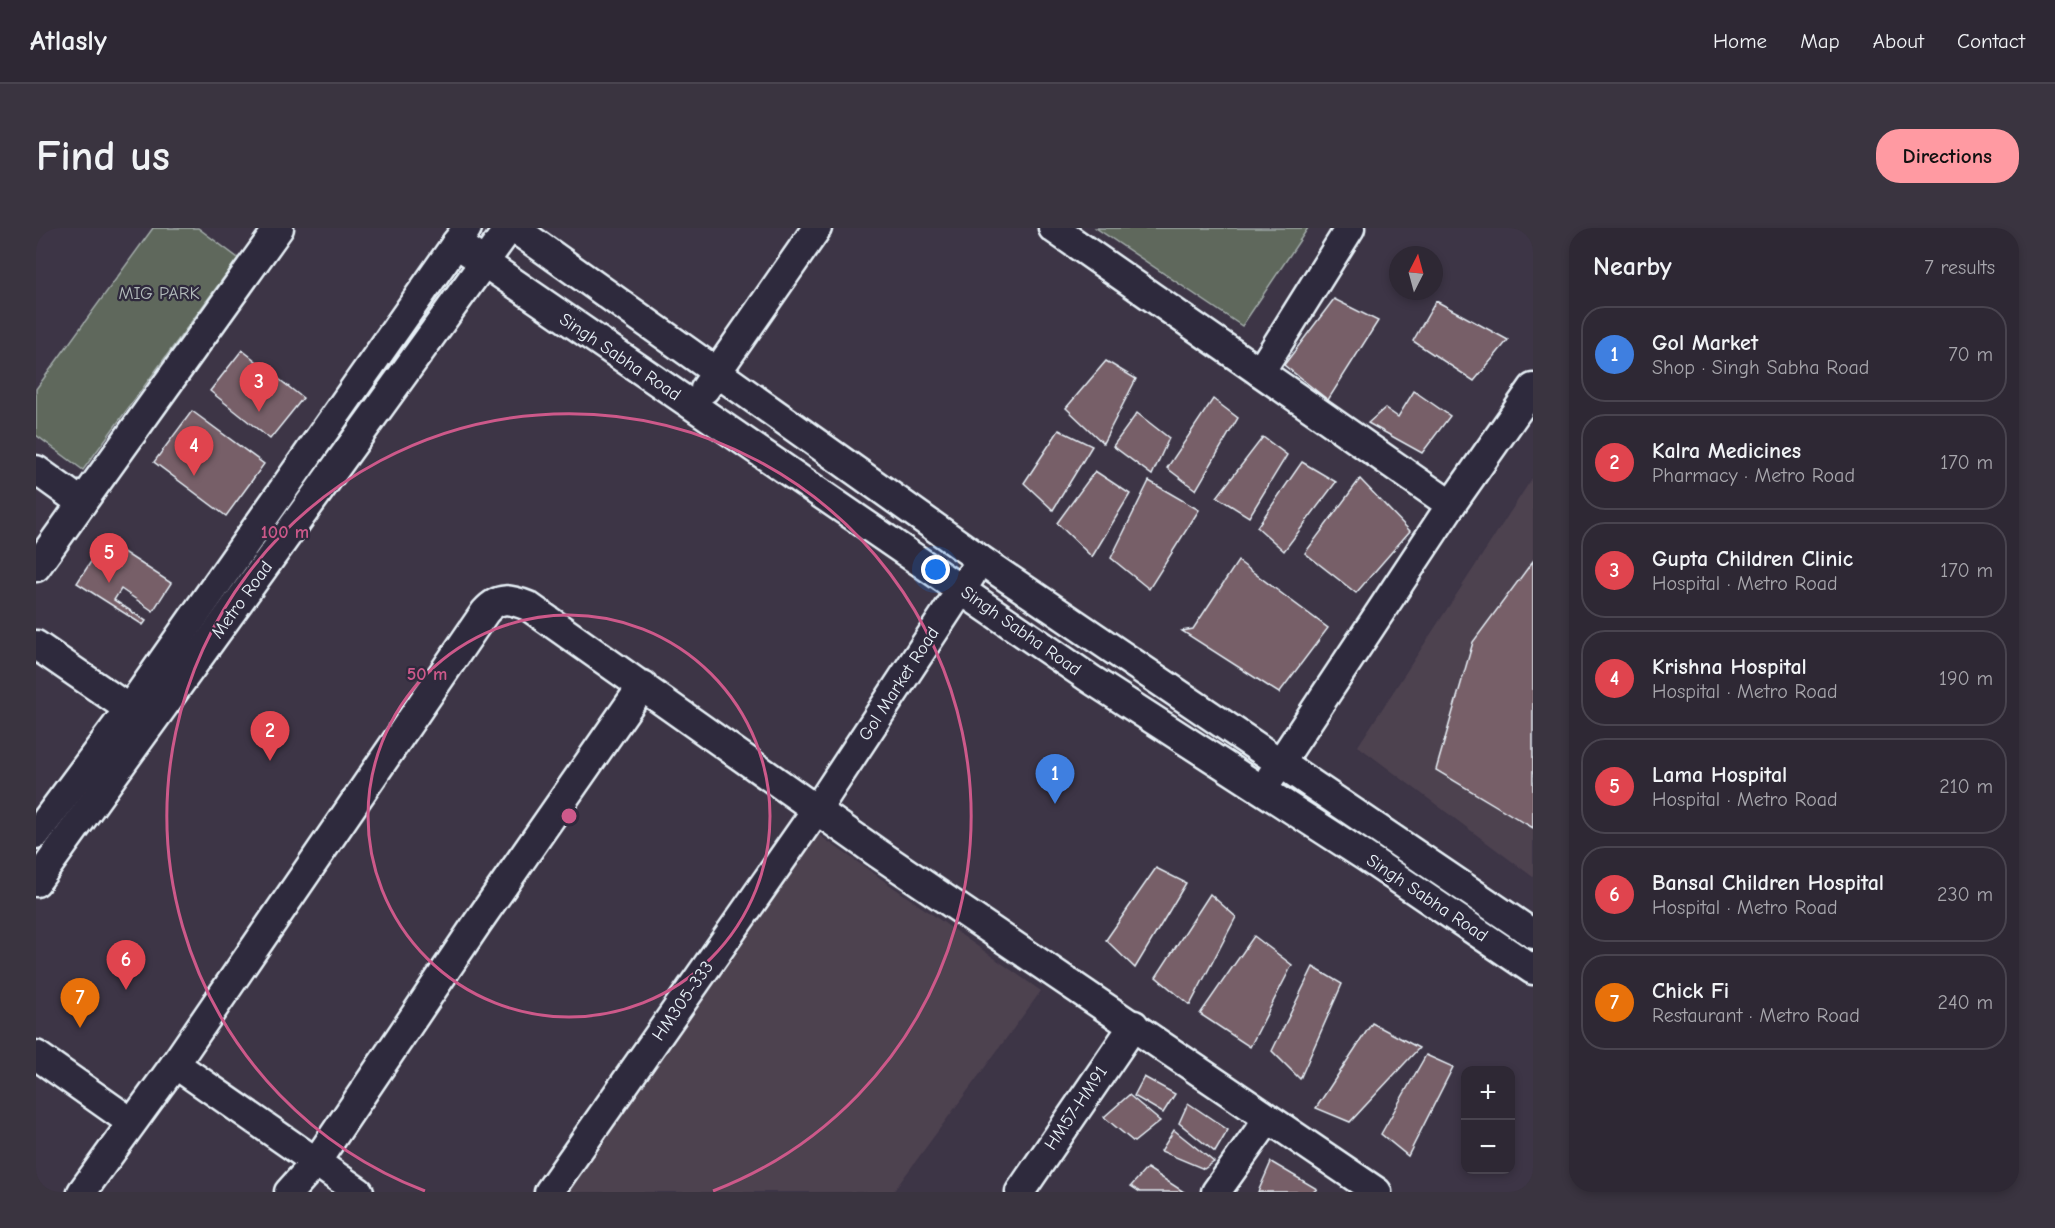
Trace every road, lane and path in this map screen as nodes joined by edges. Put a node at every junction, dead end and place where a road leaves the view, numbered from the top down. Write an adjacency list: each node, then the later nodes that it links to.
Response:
1 (509, 228): 8 (street, Metro Road)
2 (514, 228): 10 (street, Singh Sabha Road)
3 (817, 228): 10 (street)
4 (1053, 228): 9 (street)
5 (1350, 228): 9 (street)
6 (270, 231): 14 (street)
7 (461, 236): 8 (street, Singh Sabha Road); 21 (street, Metro Road)
8 (484, 264): 12 (street, Singh Sabha Road); 26 (street, Metro Road)
9 (1260, 372): 15 (street)
10 (715, 373): 12 (street); 16 (street, Singh Sabha Road)
11 (1533, 388): 15 (street)
12 (694, 407): 18 (street, Singh Sabha Road)
13 (36, 470): 14 (street)
14 (82, 503): 17 (street)
15 (1451, 505): 22 (street)
16 (981, 560): 18 (street, Gol Market Road); 22 (street, Singh Sabha Road)
17 (36, 567)
18 (960, 589): 23 (street, Singh Sabha Road); 24 (street, Gol Market Road)
19 (36, 645): 21 (street)
20 (643, 685): 24 (street); 31 (street); 34 (street)
21 (129, 709): 25 (street, Metro Road)
22 (1281, 762): 23 (street); 27 (street, Singh Sabha Road)
23 (1263, 790): 28 (street, Singh Sabha Road)
24 (817, 809): 29 (street); 38 (street, HM305-333)
25 (36, 834)
26 (36, 882)
27 (1533, 934)
28 (1533, 970)
29 (1134, 1025): 32 (street); 39 (street, HM57-HM91)
30 (36, 1055): 33 (street)
31 (175, 1064): 33 (street); 34 (street)
32 (1268, 1119): 40 (street); 41 (street)
33 (131, 1122): 35 (street)
34 (316, 1162): 36 (street); 37 (street)
35 (82, 1192)
36 (289, 1192)
37 (359, 1192)
38 (549, 1192)
39 (1020, 1192)
40 (1215, 1192)
41 (1377, 1192)

